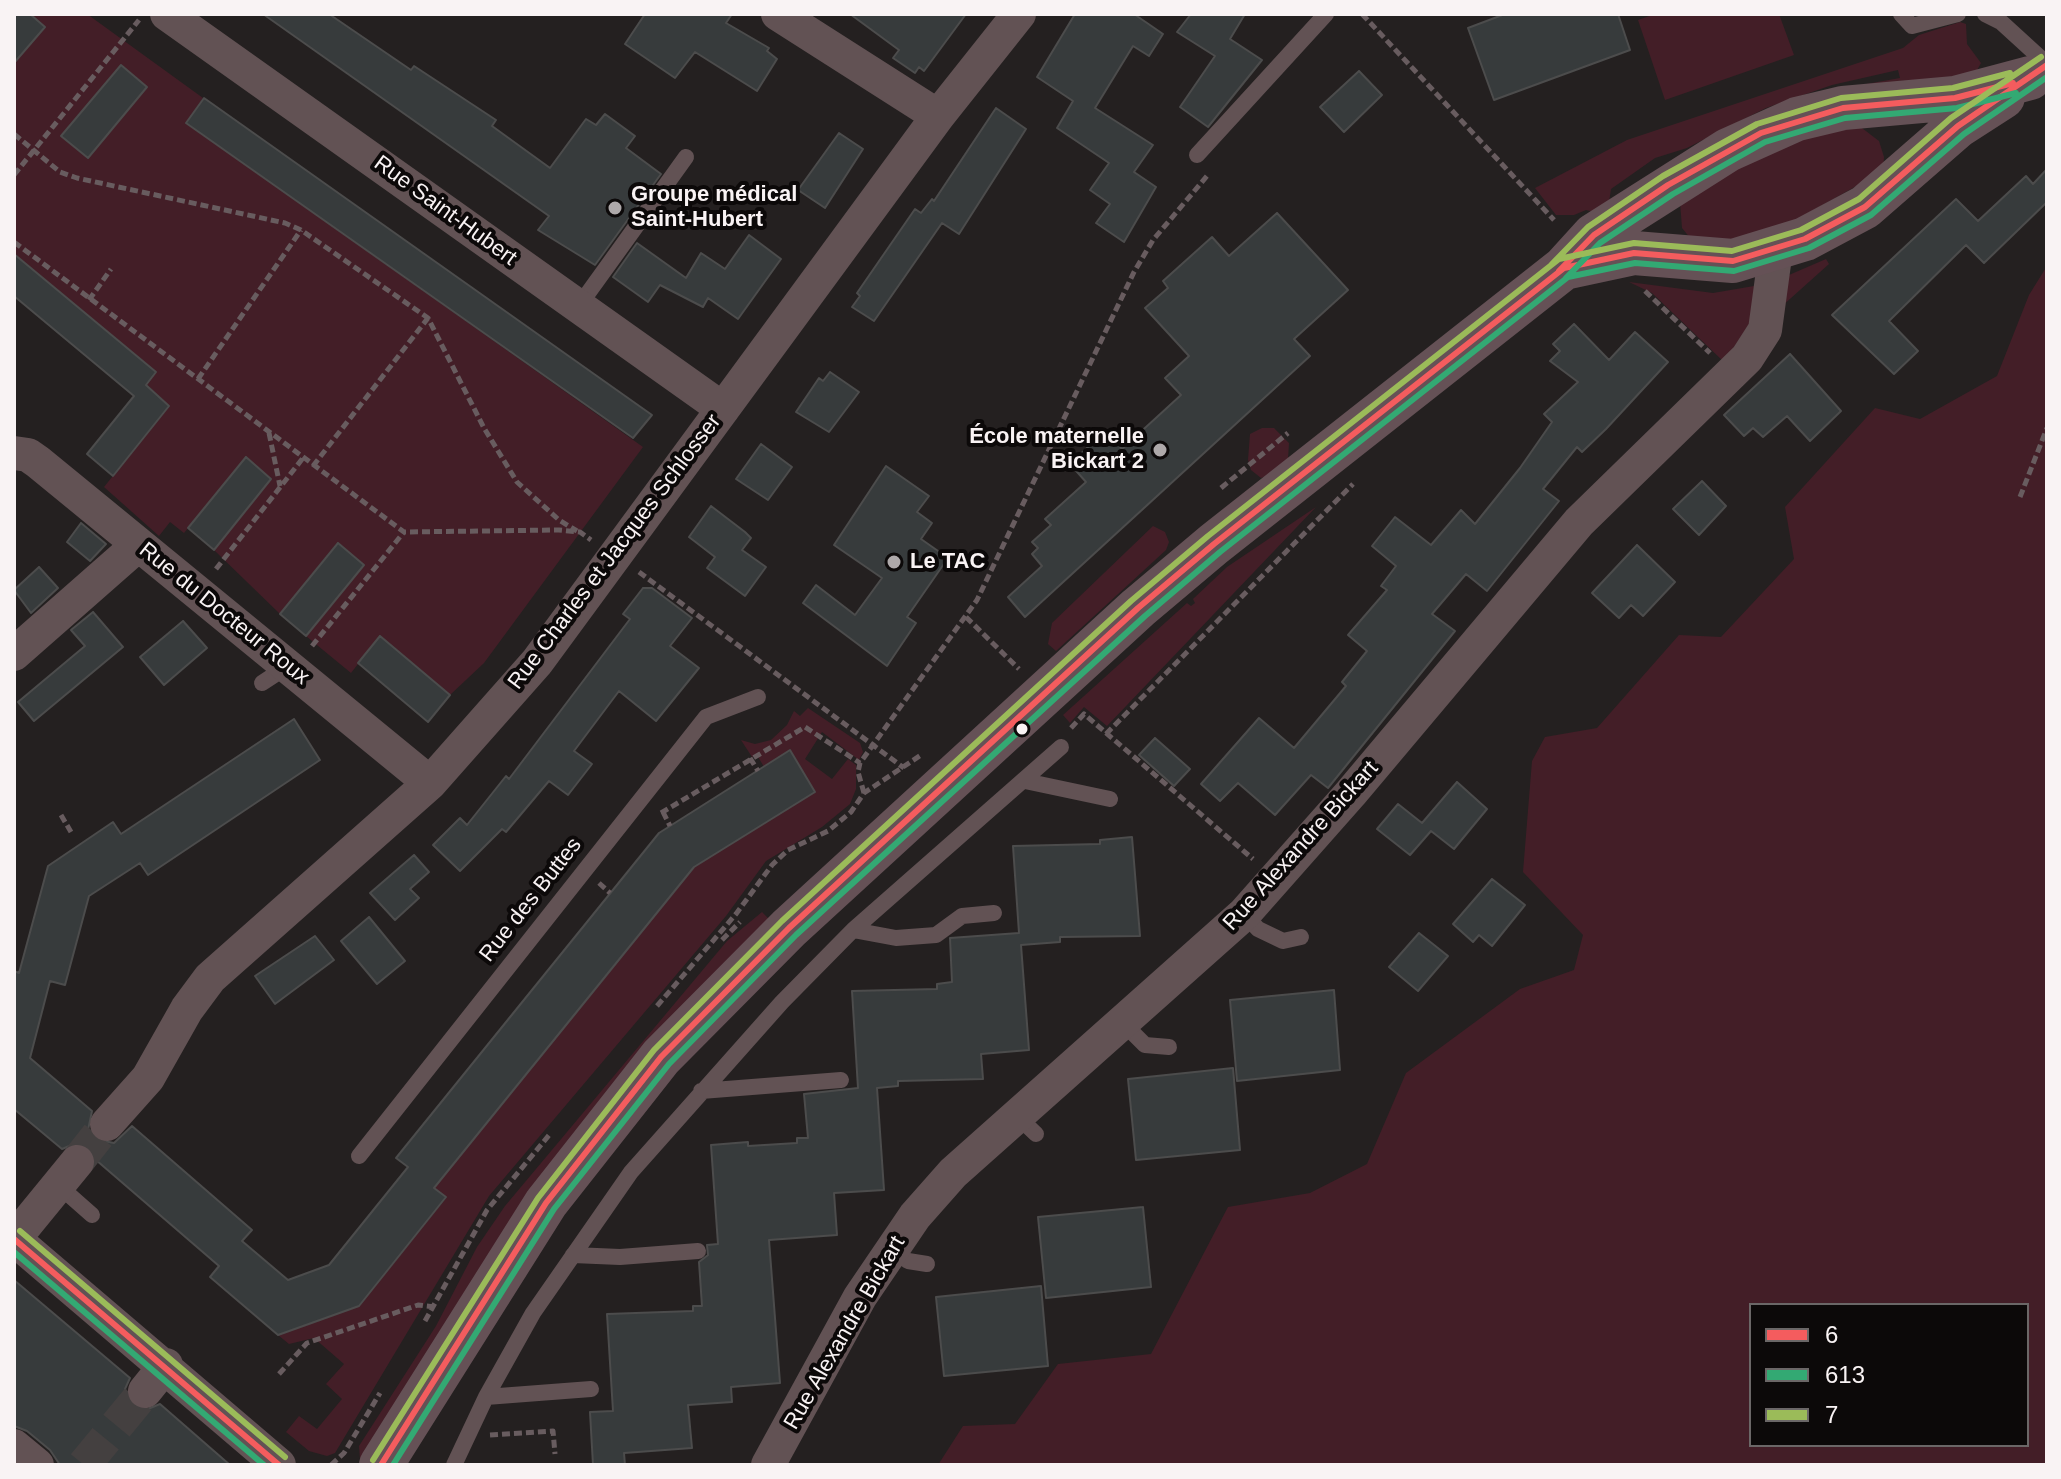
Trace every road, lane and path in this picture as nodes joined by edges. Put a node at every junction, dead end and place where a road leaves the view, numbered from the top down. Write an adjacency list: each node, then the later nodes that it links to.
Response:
1 (778, 14): 11 (street)
2 (1019, 14): 11 (street, Rue Charles et Jacques Schlosser)
3 (1326, 14): 14 (lane)
4 (1362, 14): 20 (path)
5 (1901, 14): 6 (lane)
6 (1958, 14)
7 (1985, 14): 9 (lane)
8 (154, 16): 13 (path); 29 (street, Rue Saint-Hubert)
9 (2041, 69): 10 (main road); 19 (main road)
10 (1863, 105): 18 (main road); 19 (main road)
11 (938, 116): 33 (street, Rue Charles et Jacques Schlosser)
12 (14, 134): 13 (path)
13 (34, 150): 17 (path); 21 (path)
14 (1197, 155)
15 (686, 157): 29 (lane)
16 (1214, 168): 47 (path)
17 (14, 175)
18 (1668, 185): 24 (main road); 25 (main road)
19 (1889, 189): 23 (main road)
20 (1554, 220)
21 (301, 230): 30 (path); 32 (path)
22 (14, 242): 28 (path)
23 (1776, 249): 24 (main road); 75 (street, Rue Alexandre Bickart)
24 (1686, 256): 25 (main road)
25 (1564, 268): 50 (main road)
26 (111, 269): 28 (path)
27 (1632, 287): 31 (path)
28 (89, 300): 32 (path)
29 (578, 307): 33 (street, Rue Saint-Hubert)
30 (428, 318): 38 (path); 43 (path)
31 (1716, 360)
32 (198, 379): 35 (path)
33 (723, 409): 45 (street, Rue Charles et Jacques Schlosser)
34 (2047, 428): 41 (path)
35 (269, 432): 37 (path); 40 (path)
36 (14, 453): 44 (street, Rue du Docteur Roux)
37 (303, 458): 38 (path); 40 (path)
38 (313, 466): 42 (path)
39 (1342, 483): 54 (path)
40 (280, 486): 46 (path)
41 (2020, 497)
42 (404, 532): 43 (path); 49 (path)
43 (580, 532): 45 (path)
44 (138, 545): 48 (street); 49 (street, Rue du Docteur Roux)
45 (615, 557): 55 (path); 64 (street, Rue Charles et Jacques Schlosser)
46 (215, 571)
47 (966, 617): 50 (path); 55 (path)
48 (14, 654)
49 (286, 667): 64 (street, Rue du Docteur Roux)
50 (1038, 676): 51 (path); 107 (main road)
51 (1011, 682)
52 (758, 697): 88 (lane, Rue des Buttes)
53 (1074, 725): 54 (path)
54 (1106, 734): 75 (path)
55 (873, 745): 59 (path); 60 (path)
56 (1061, 747): 63 (lane)
57 (925, 753): 60 (path)
58 (750, 758): 59 (path); 61 (path); 68 (path)
59 (860, 763): 65 (path)
60 (902, 766): 62 (path)
61 (758, 771)
62 (909, 773)
63 (1025, 781): 66 (lane); 81 (lane)
64 (430, 783): 87 (street, Rue Charles et Jacques Schlosser)
65 (864, 793)
66 (1110, 799)
67 (859, 800): 71 (path)
68 (663, 812): 70 (path); 72 (path)
69 (61, 815): 73 (path)
70 (656, 816)
71 (860, 818)
72 (670, 826)
73 (71, 832)
74 (608, 870): 76 (path)
75 (1277, 879): 80 (street, Rue Alexandre Bickart)
76 (598, 883): 77 (path); 78 (path)
77 (610, 893)
78 (589, 895)
79 (994, 913): 81 (lane)
80 (1244, 914): 82 (lane); 83 (street, Rue Alexandre Bickart)
81 (853, 930): 86 (lane)
82 (1301, 937)
83 (1121, 1021): 84 (lane); 92 (street, Rue Alexandre Bickart)
84 (1169, 1047)
85 (841, 1080): 86 (lane)
86 (701, 1091): 94 (lane)
87 (107, 1124)
88 (359, 1156)
89 (67, 1173): 90 (lane); 91 (street)
90 (92, 1215)
91 (14, 1239): 97 (street)
92 (892, 1250): 95 (lane); 109 (street, Rue Alexandre Bickart)
93 (698, 1251): 94 (lane)
94 (573, 1255): 101 (lane)
95 (927, 1264)
96 (440, 1308): 98 (path)
97 (166, 1365): 100 (street); 106 (street)
98 (279, 1374)
99 (591, 1389): 101 (lane)
100 (145, 1391)
101 (486, 1397): 108 (lane)
102 (483, 1445): 104 (path)
103 (14, 1446): 105 (street)
104 (555, 1454)
105 (37, 1465)
106 (279, 1465)
107 (381, 1465)
108 (454, 1465)
109 (768, 1465)

